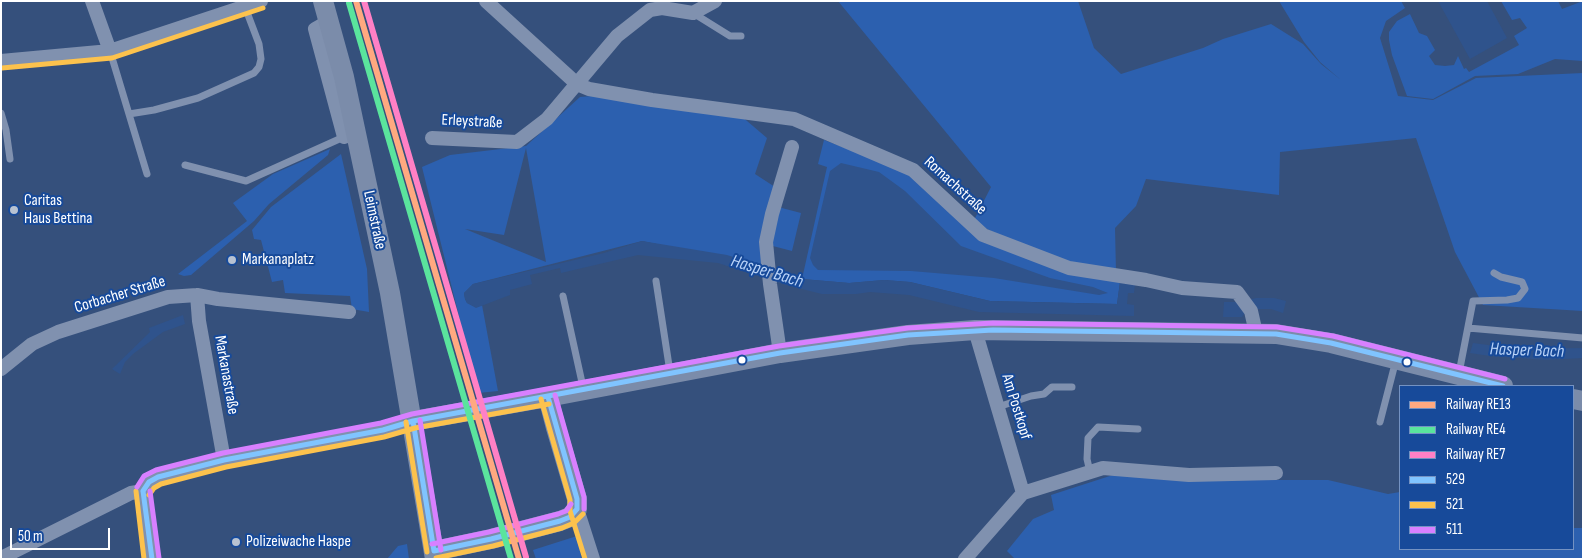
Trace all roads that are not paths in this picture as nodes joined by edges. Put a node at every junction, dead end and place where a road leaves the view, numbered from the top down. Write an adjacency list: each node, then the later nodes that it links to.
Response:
1 (92, 1): 9 (street)
2 (261, 1): 6 (street)
3 (323, 1): 14 (main road, Leimstraße)
4 (486, 1): 11 (street, Romachstraße)
5 (715, 1): 7 (street)
6 (245, 7): 9 (street); 13 (lane)
7 (693, 14): 8 (lane); 11 (street)
8 (741, 36)
9 (110, 51): 10 (street); 13 (lane)
10 (1, 61)
11 (577, 84): 15 (street, Erleystraße); 27 (street, Romachstraße)
12 (1, 113): 17 (lane)
13 (129, 114): 19 (lane)
14 (350, 134): 18 (lane); 39 (main road, Leimstraße)
15 (432, 138)
16 (792, 147): 29 (street)
17 (10, 159)
18 (185, 165)
19 (147, 174)
20 (1494, 273): 25 (lane)
21 (656, 281): 32 (lane)
22 (198, 295): 24 (street, Corbacher Straße); 31 (street, Corbacher Straße); 42 (street, Markanastraße)
23 (564, 296): 36 (lane)
24 (349, 312)
25 (1468, 328): 28 (lane); 33 (lane)
26 (974, 330): 27 (main road); 29 (main road); 38 (street, Am Postkopf)
27 (1256, 333): 30 (main road)
28 (1583, 338)
29 (780, 353): 32 (main road)
30 (1396, 359): 33 (main road); 40 (lane)
31 (1, 369)
32 (670, 374): 36 (main road)
33 (1458, 376): 34 (main road)
34 (1499, 385)
35 (1072, 387): 38 (lane)
36 (584, 390): 37 (main road)
37 (548, 397): 39 (main road); 47 (main road)
38 (998, 407): 46 (street, Am Postkopf)
39 (413, 421): 42 (street); 48 (main road, Leimstraße)
40 (1380, 422)
41 (1138, 429): 43 (lane)
42 (224, 460): 45 (street)
43 (1090, 472): 44 (street); 46 (street)
44 (1276, 473)
45 (143, 491): 49 (street); 50 (street)
46 (1023, 493): 52 (street)
47 (577, 509): 48 (main road); 51 (street)
48 (435, 555)
49 (1, 558)
50 (152, 559)
51 (594, 559)
52 (965, 559)

